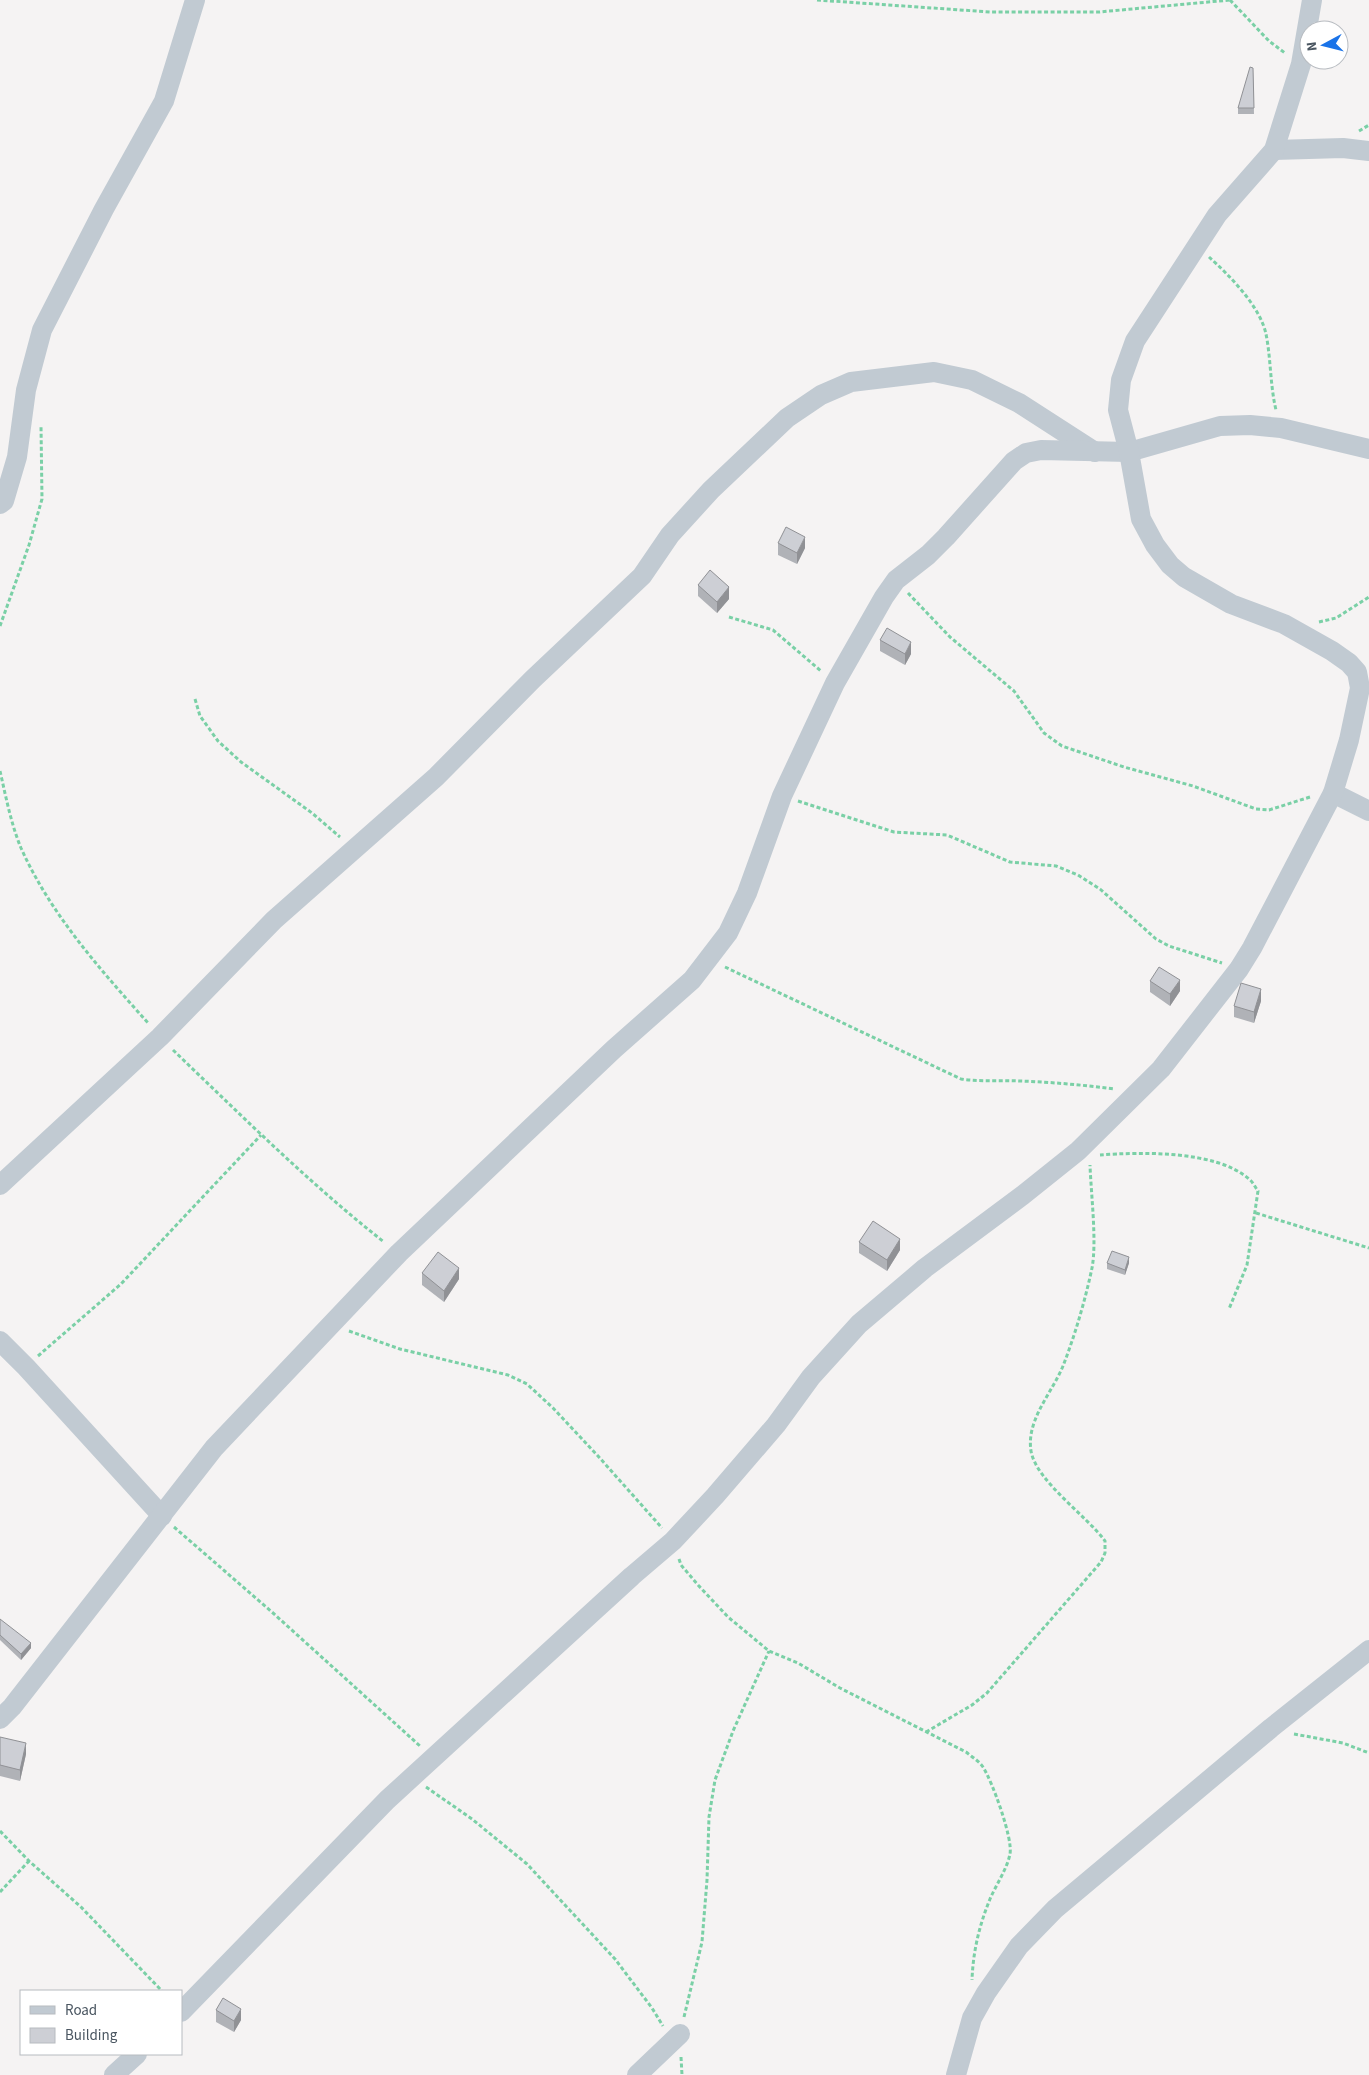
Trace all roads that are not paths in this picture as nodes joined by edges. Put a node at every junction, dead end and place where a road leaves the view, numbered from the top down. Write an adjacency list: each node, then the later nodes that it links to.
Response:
1 (195, 0): 8 (street)
2 (1312, 0): 3 (street)
3 (1274, 150): 4 (street); 6 (street)
4 (1369, 151)
5 (1369, 449): 6 (street)
6 (1129, 452): 7 (street); 9 (street)
7 (1097, 453): 11 (street); 13 (street)
8 (0, 504)
9 (1333, 793): 10 (street); 16 (street)
10 (1369, 811)
11 (0, 1185)
12 (0, 1341): 13 (street)
13 (162, 1516): 15 (street)
14 (1369, 1650): 21 (street)
15 (0, 1719)
16 (182, 2011)
17 (676, 2038): 20 (street)
18 (136, 2055): 19 (street)
19 (114, 2075)
20 (637, 2075)
21 (956, 2075)

